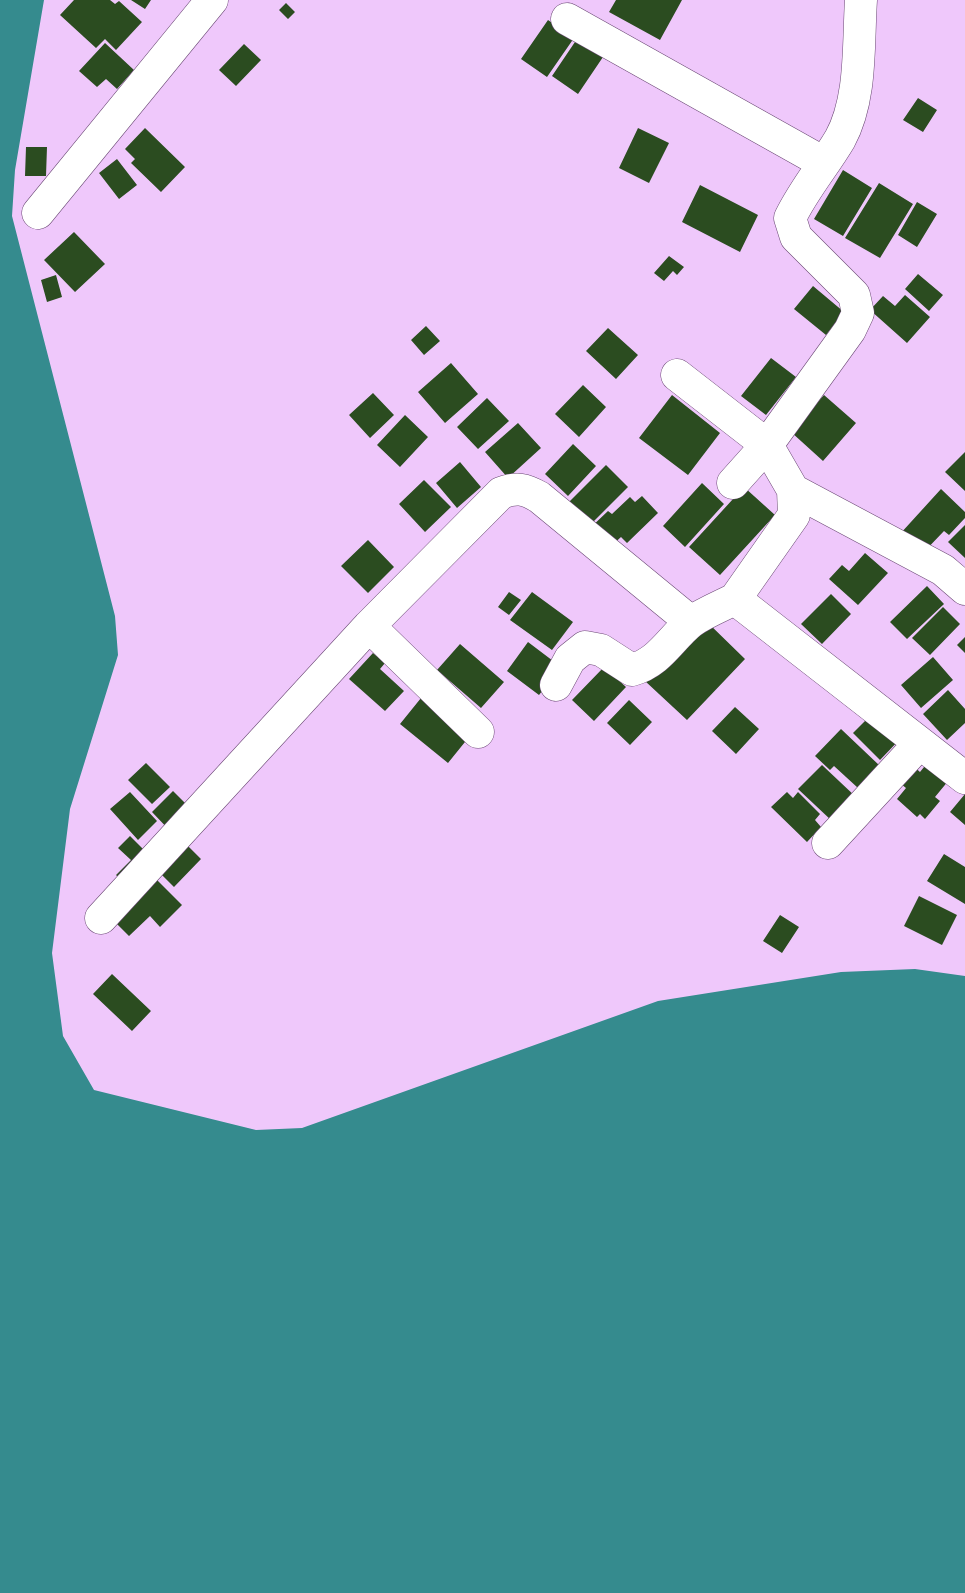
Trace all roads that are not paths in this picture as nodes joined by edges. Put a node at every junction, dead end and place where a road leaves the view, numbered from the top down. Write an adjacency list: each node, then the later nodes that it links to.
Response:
1 (212, 0): 5 (street)
2 (861, 0): 4 (street)
3 (567, 19): 4 (street)
4 (824, 163): 7 (street)
5 (38, 213)
6 (677, 375): 7 (street)
7 (767, 445): 8 (street); 9 (street)
8 (733, 482)
9 (793, 490): 10 (street); 11 (street)
10 (965, 589)
11 (735, 598): 12 (street); 16 (street)
12 (691, 622): 13 (street); 14 (street)
13 (369, 626): 15 (street); 19 (street)
14 (556, 685)
15 (478, 732)
16 (920, 743): 17 (street); 18 (street)
17 (965, 778)
18 (828, 843)
19 (101, 918)

